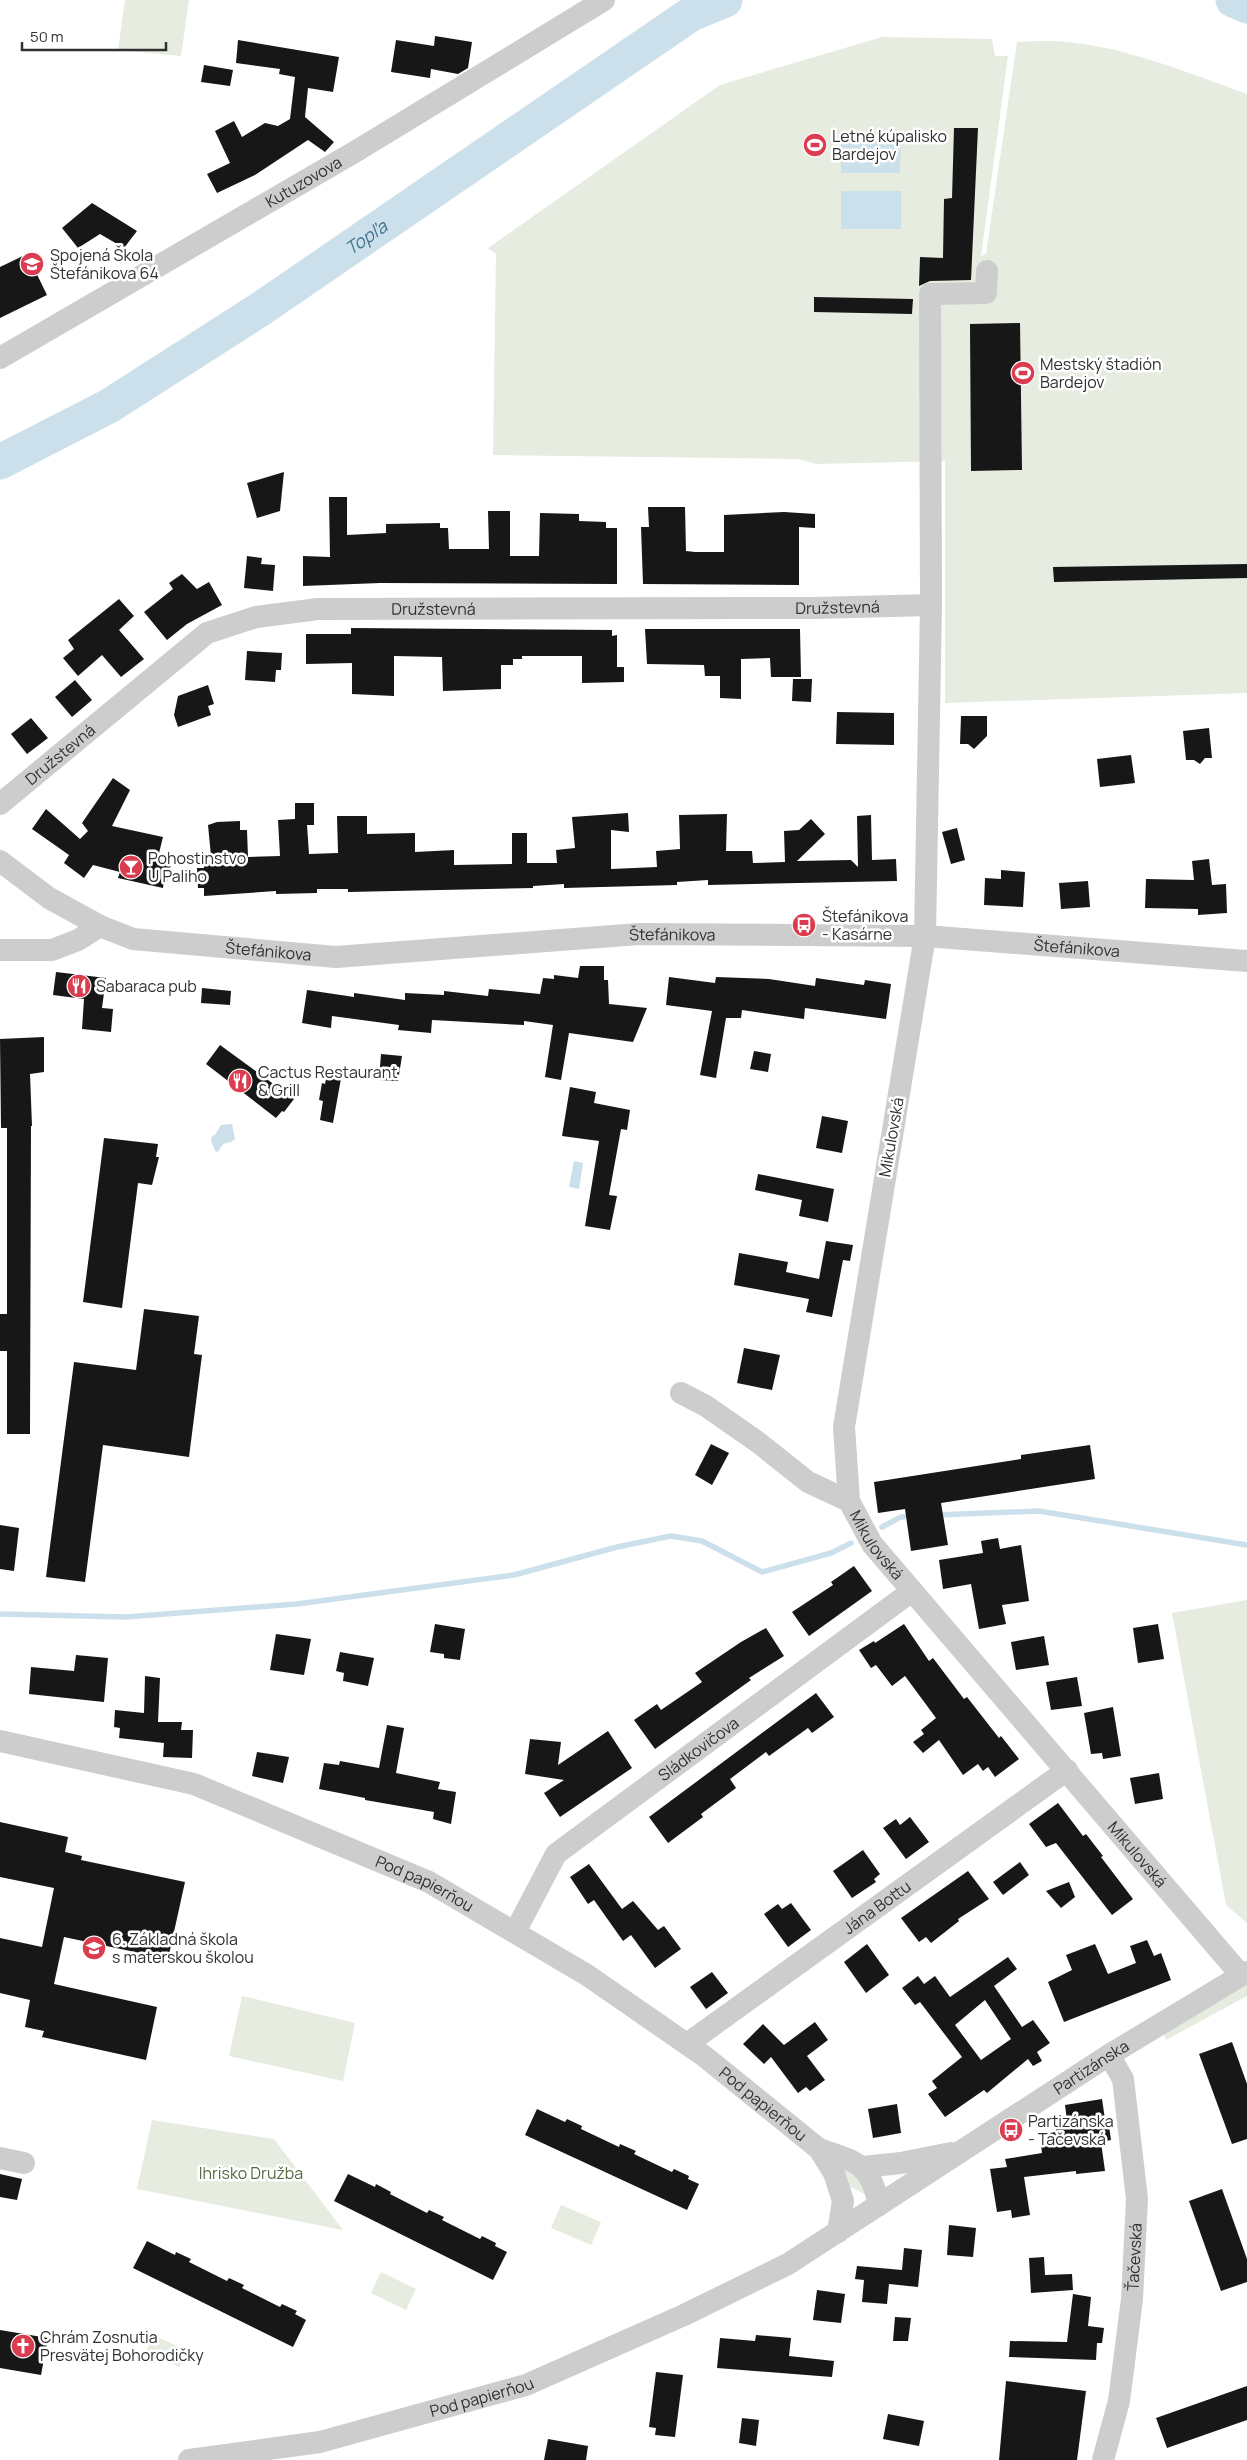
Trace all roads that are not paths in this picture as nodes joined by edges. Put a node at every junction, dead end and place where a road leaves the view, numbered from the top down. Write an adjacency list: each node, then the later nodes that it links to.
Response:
1 (604, 0): 3 (street, Kutuzovova)
2 (986, 271): 4 (street)
3 (0, 358)
4 (931, 605): 5 (street, Družstevná); 8 (street)
5 (0, 804)
6 (0, 861): 7 (street, Štefánikova)
7 (100, 926): 8 (street, Štefánikova); 9 (street)
8 (925, 936): 10 (street, Štefánikova); 12 (street, Mikulovská)
9 (0, 950)
10 (1247, 961)
11 (681, 1393): 12 (street)
12 (849, 1501): 13 (street, Mikulovská)
13 (912, 1591): 15 (street, Mikulovská); 16 (street, Sládkovičova)
14 (0, 1741): 16 (street, Pod papierňou)
15 (1067, 1770): 17 (street, Mikulovská); 18 (street, Jána Bottu)
16 (515, 1932): 18 (street, Pod papierňou)
17 (1244, 1973): 19 (street, Partizánska)
18 (687, 2044): 20 (street, Pod papierňou)
19 (1109, 2056): 21 (street, Partizánska); 29 (street, Ťačevská)
20 (820, 2149): 24 (street); 26 (street, Pod papierňou)
21 (967, 2149): 24 (street); 25 (street, Partizánska)
22 (0, 2158): 23 (street)
23 (24, 2163)
24 (863, 2166): 25 (street)
25 (879, 2205): 26 (street, Partizánska)
26 (838, 2232): 27 (street, Pod papierňou)
27 (282, 2454): 28 (street, Pod papierňou)
28 (189, 2460)
29 (1103, 2460)

